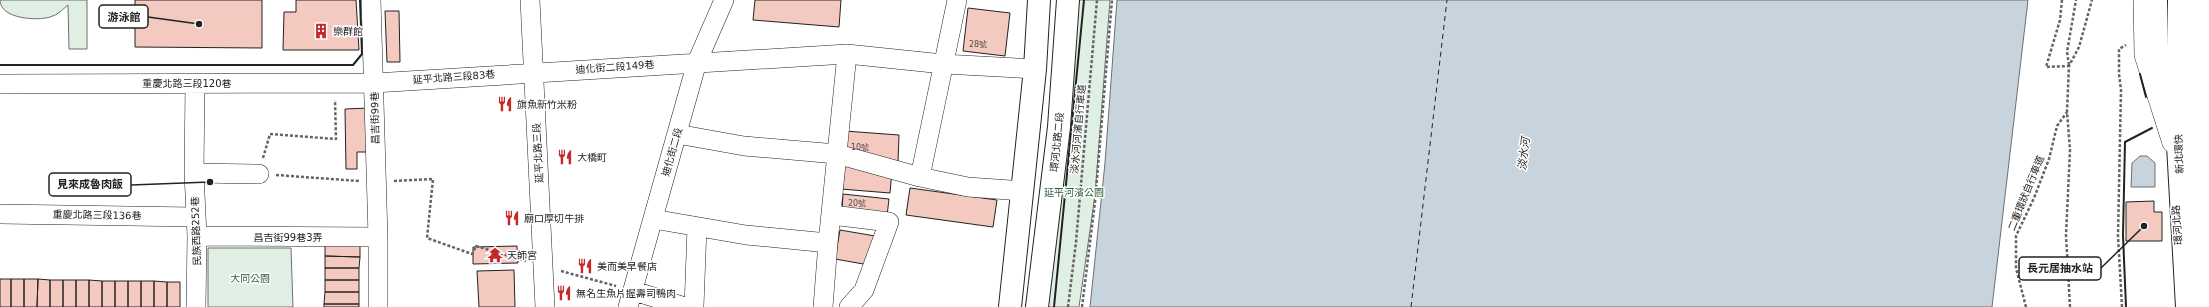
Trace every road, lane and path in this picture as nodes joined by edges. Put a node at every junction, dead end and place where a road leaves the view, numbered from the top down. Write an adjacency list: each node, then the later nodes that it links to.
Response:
1 (371, 0): 25 (street, 昌吉街99巷)
2 (530, 0): 23 (street, 延平北路三段)
3 (724, 0): 19 (street, 迪化街二段)
4 (957, 0): 20 (street)
5 (1039, 0): 22 (main road)
6 (1068, 0): 56 (main road, 環河北路二段)
7 (1097, 0): 57 (path, 淡水河河濱自行車道)
8 (1112, 0): 58 (path)
9 (2062, 0): 21 (path)
10 (2076, 0): 21 (path)
11 (2092, 0): 21 (path)
12 (2143, 0): 31 (street, 環河北路)
13 (2156, 0): 28 (main road)
14 (2169, 0): 28 (street, 環河北路)
15 (2179, 0): 63 (main road, 新北環快)
16 (2201, 0): 64 (main road)
17 (2128, 44): 61 (path)
18 (847, 54): 19 (street, 迪化街二段149巷); 20 (street, 迪化街二段149巷); 32 (street)
19 (697, 62): 23 (street, 迪化街二段149巷); 30 (street, 迪化街二段)
20 (943, 64): 22 (street, 迪化街二段149巷); 35 (street)
21 (2069, 66): 29 (path)
22 (1035, 69): 37 (main road)
23 (534, 73): 25 (street, 延平北路三段83巷); 46 (street, 延平北路三段)
24 (334, 83): 25 (street, 重慶北路三段120巷); 27 (street, 重慶北路三段120巷); 34 (path)
25 (374, 83): 36 (street, 昌吉街99巷)
26 (0, 84): 27 (street, 重慶北路三段120巷)
27 (195, 84): 33 (street, 民族西路252巷)
28 (2172, 102): 31 (street, 環河北路)
29 (2067, 111): 59 (path, 二重環狀自行車道); 60 (path)
30 (676, 134): 32 (street); 41 (street, 迪化街二段)
31 (2172, 143): 62 (street, 環河北路)
32 (837, 154): 35 (street); 39 (street)
33 (194, 173): 34 (street); 40 (street, 民族西路252巷)
34 (259, 174): 36 (path)
35 (920, 177): 37 (street)
36 (377, 182): 44 (street, 昌吉街99巷); 46 (path)
37 (1023, 191): 55 (main road)
38 (0, 214): 40 (street, 重慶北路三段136巷)
39 (832, 215): 45 (street); 54 (street)
40 (194, 217): 43 (street, 民族西路252巷)
41 (653, 219): 42 (street); 47 (street, 迪化街二段)
42 (697, 227): 45 (street); 52 (street)
43 (197, 236): 44 (street, 昌吉街99巷3弄); 48 (street, 民族西路252巷)
44 (378, 237): 49 (street, 昌吉街99巷)
45 (828, 242): 53 (street)
46 (543, 267): 47 (path); 50 (street, 延平北路三段)
47 (631, 299): 51 (street)
48 (196, 307)
49 (378, 307)
50 (545, 307)
51 (685, 307)
52 (694, 307)
53 (823, 307)
54 (849, 307)
55 (1010, 307)
56 (1037, 307)
57 (1068, 307)
58 (1082, 307)
59 (2026, 307)
60 (2070, 307)
61 (2122, 307)
62 (2182, 307)
63 (2187, 307)
64 (2206, 307)

